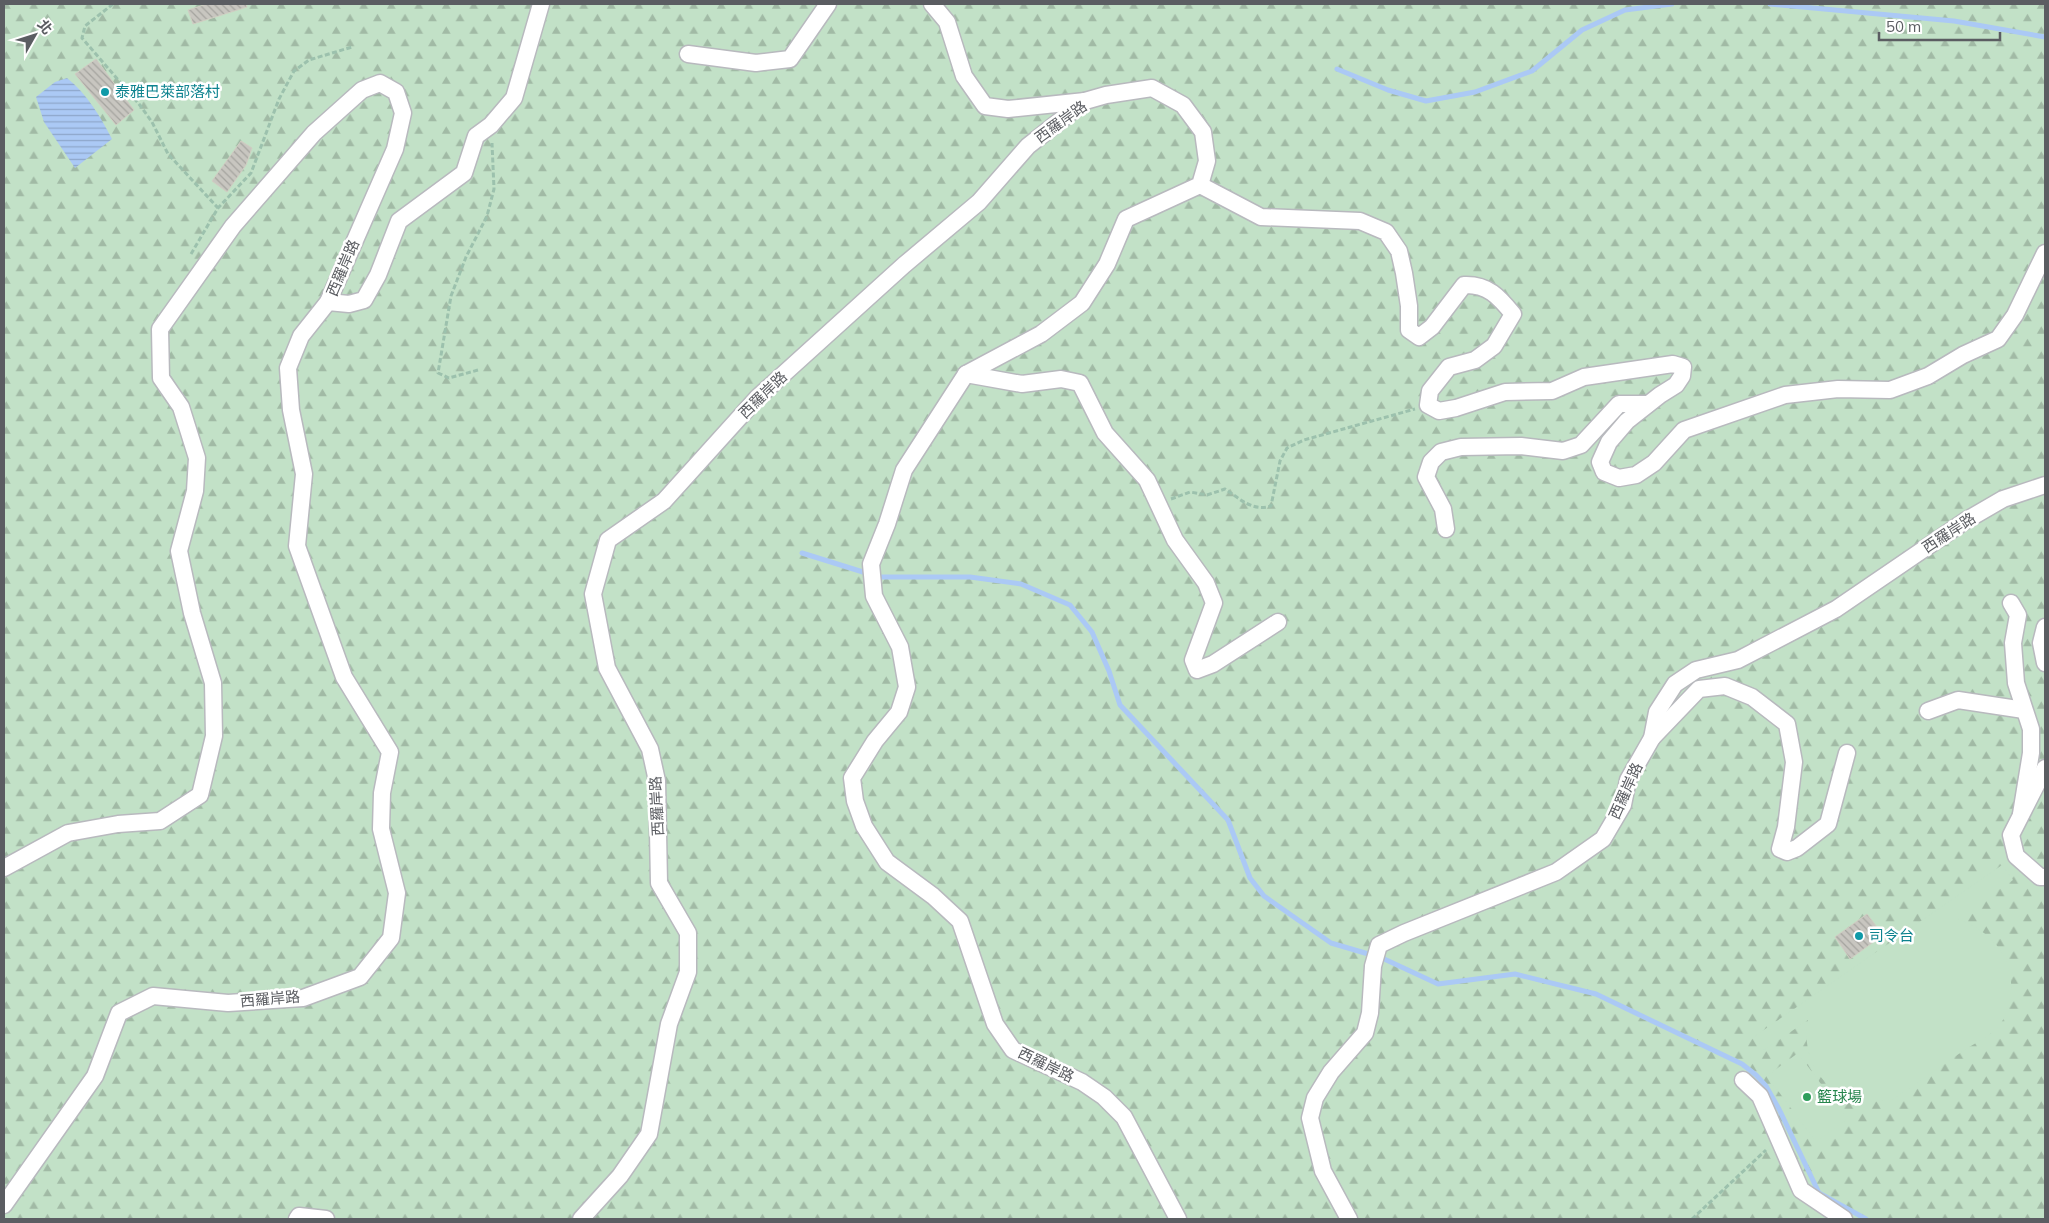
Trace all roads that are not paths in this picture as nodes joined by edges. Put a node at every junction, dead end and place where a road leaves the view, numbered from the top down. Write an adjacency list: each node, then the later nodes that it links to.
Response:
1 (541, 4): 8 (street)
2 (828, 4): 4 (street)
3 (932, 4): 5 (street)
4 (688, 54)
5 (1085, 101): 6 (street, 西羅岸路); 29 (street, 西羅岸路)
6 (1200, 185): 9 (street, 西羅岸路); 10 (street)
7 (2045, 253): 10 (street)
8 (328, 302): 23 (street, 西羅岸路); 26 (street, 西羅岸路)
9 (966, 374): 14 (street); 30 (street, 西羅岸路)
10 (1648, 404): 12 (street)
11 (2045, 485): 19 (street, 西羅岸路)
12 (1446, 529)
13 (2011, 603): 17 (street)
14 (1278, 622)
15 (2045, 627): 16 (street)
16 (2045, 663)
17 (2024, 710): 18 (street); 22 (street)
18 (1928, 711)
19 (1652, 738): 20 (street); 31 (street, 西羅岸路)
20 (1847, 753)
21 (2045, 768): 22 (street)
22 (2022, 814): 24 (street)
23 (4, 868)
24 (2045, 877)
25 (1743, 1080): 32 (street)
26 (4, 1205)
27 (297, 1219): 28 (street)
28 (326, 1219)
29 (581, 1219)
30 (1178, 1219)
31 (1349, 1219)
32 (1844, 1219)

